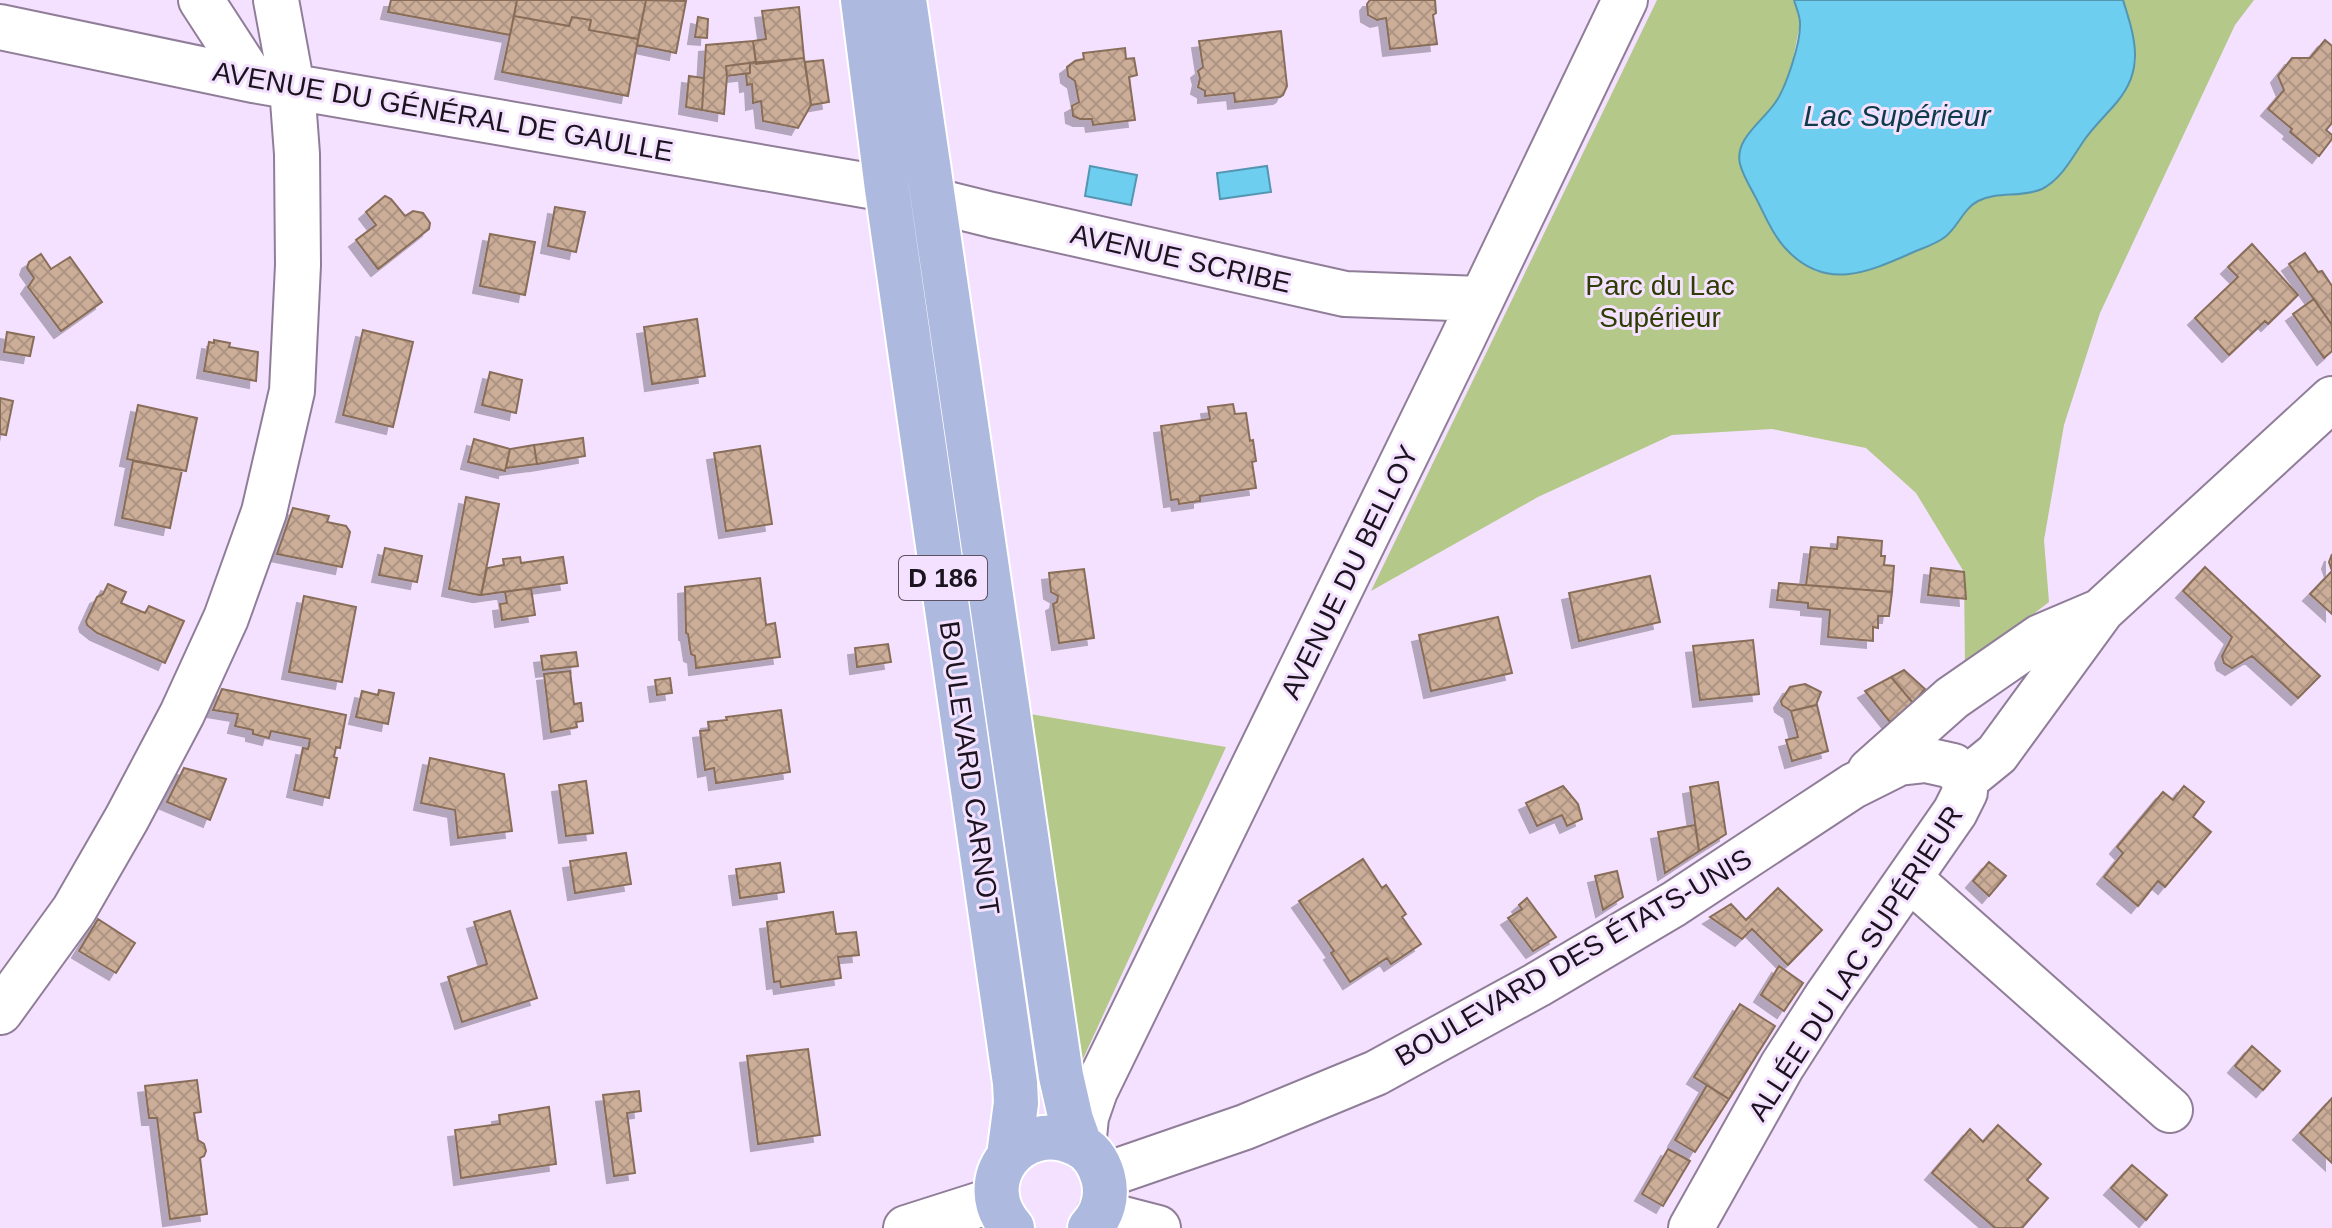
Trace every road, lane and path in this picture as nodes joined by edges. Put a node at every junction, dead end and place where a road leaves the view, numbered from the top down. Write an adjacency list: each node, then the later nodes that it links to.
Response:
1 (201, 0): 7 (street)
2 (276, 0): 7 (street)
3 (863, 0): 8 (main road, BOULEVARD CARNOT / D 186)
4 (904, 0): 9 (main road, BOULEVARD CARNOT / D 186)
5 (1625, 0): 10 (street, AVENUE DU BELLOY)
6 (0, 27): 7 (street, AVENUE DU GÉNÉRAL DE GAULLE)
7 (272, 83): 8 (street, AVENUE DU GÉNÉRAL DE GAULLE); 17 (street)
8 (887, 189): 9 (street, AVENUE SCRIBE); 19 (main road, BOULEVARD CARNOT / D 186)
9 (933, 202): 10 (street, AVENUE SCRIBE); 20 (main road, BOULEVARD CARNOT / D 186)
10 (1480, 299): 20 (street, AVENUE DU BELLOY)
11 (2332, 399): 12 (street, BOULEVARD DES ÉTATS-UNIS)
12 (2102, 610): 13 (street, BOULEVARD DES ÉTATS-UNIS); 14 (street, BOULEVARD DES ÉTATS-UNIS)
13 (1952, 698): 14 (street); 15 (street, BOULEVARD DES ÉTATS-UNIS)
14 (1959, 773): 15 (street, BOULEVARD DES ÉTATS-UNIS); 16 (street, ALLÉE DU LAC SUPÉRIEUR)
15 (1853, 786): 20 (street, BOULEVARD DES ÉTATS-UNIS)
16 (1910, 879): 18 (street); 24 (street, ALLÉE DU LAC SUPÉRIEUR)
17 (0, 1012)
18 (2170, 1110)
19 (1009, 1156): 20 (main road); 21 (main road, BOULEVARD CARNOT)
20 (1091, 1195): 23 (street)
21 (1005, 1214): 22 (street)
22 (906, 1228)
23 (1158, 1228)
24 (1691, 1228)

